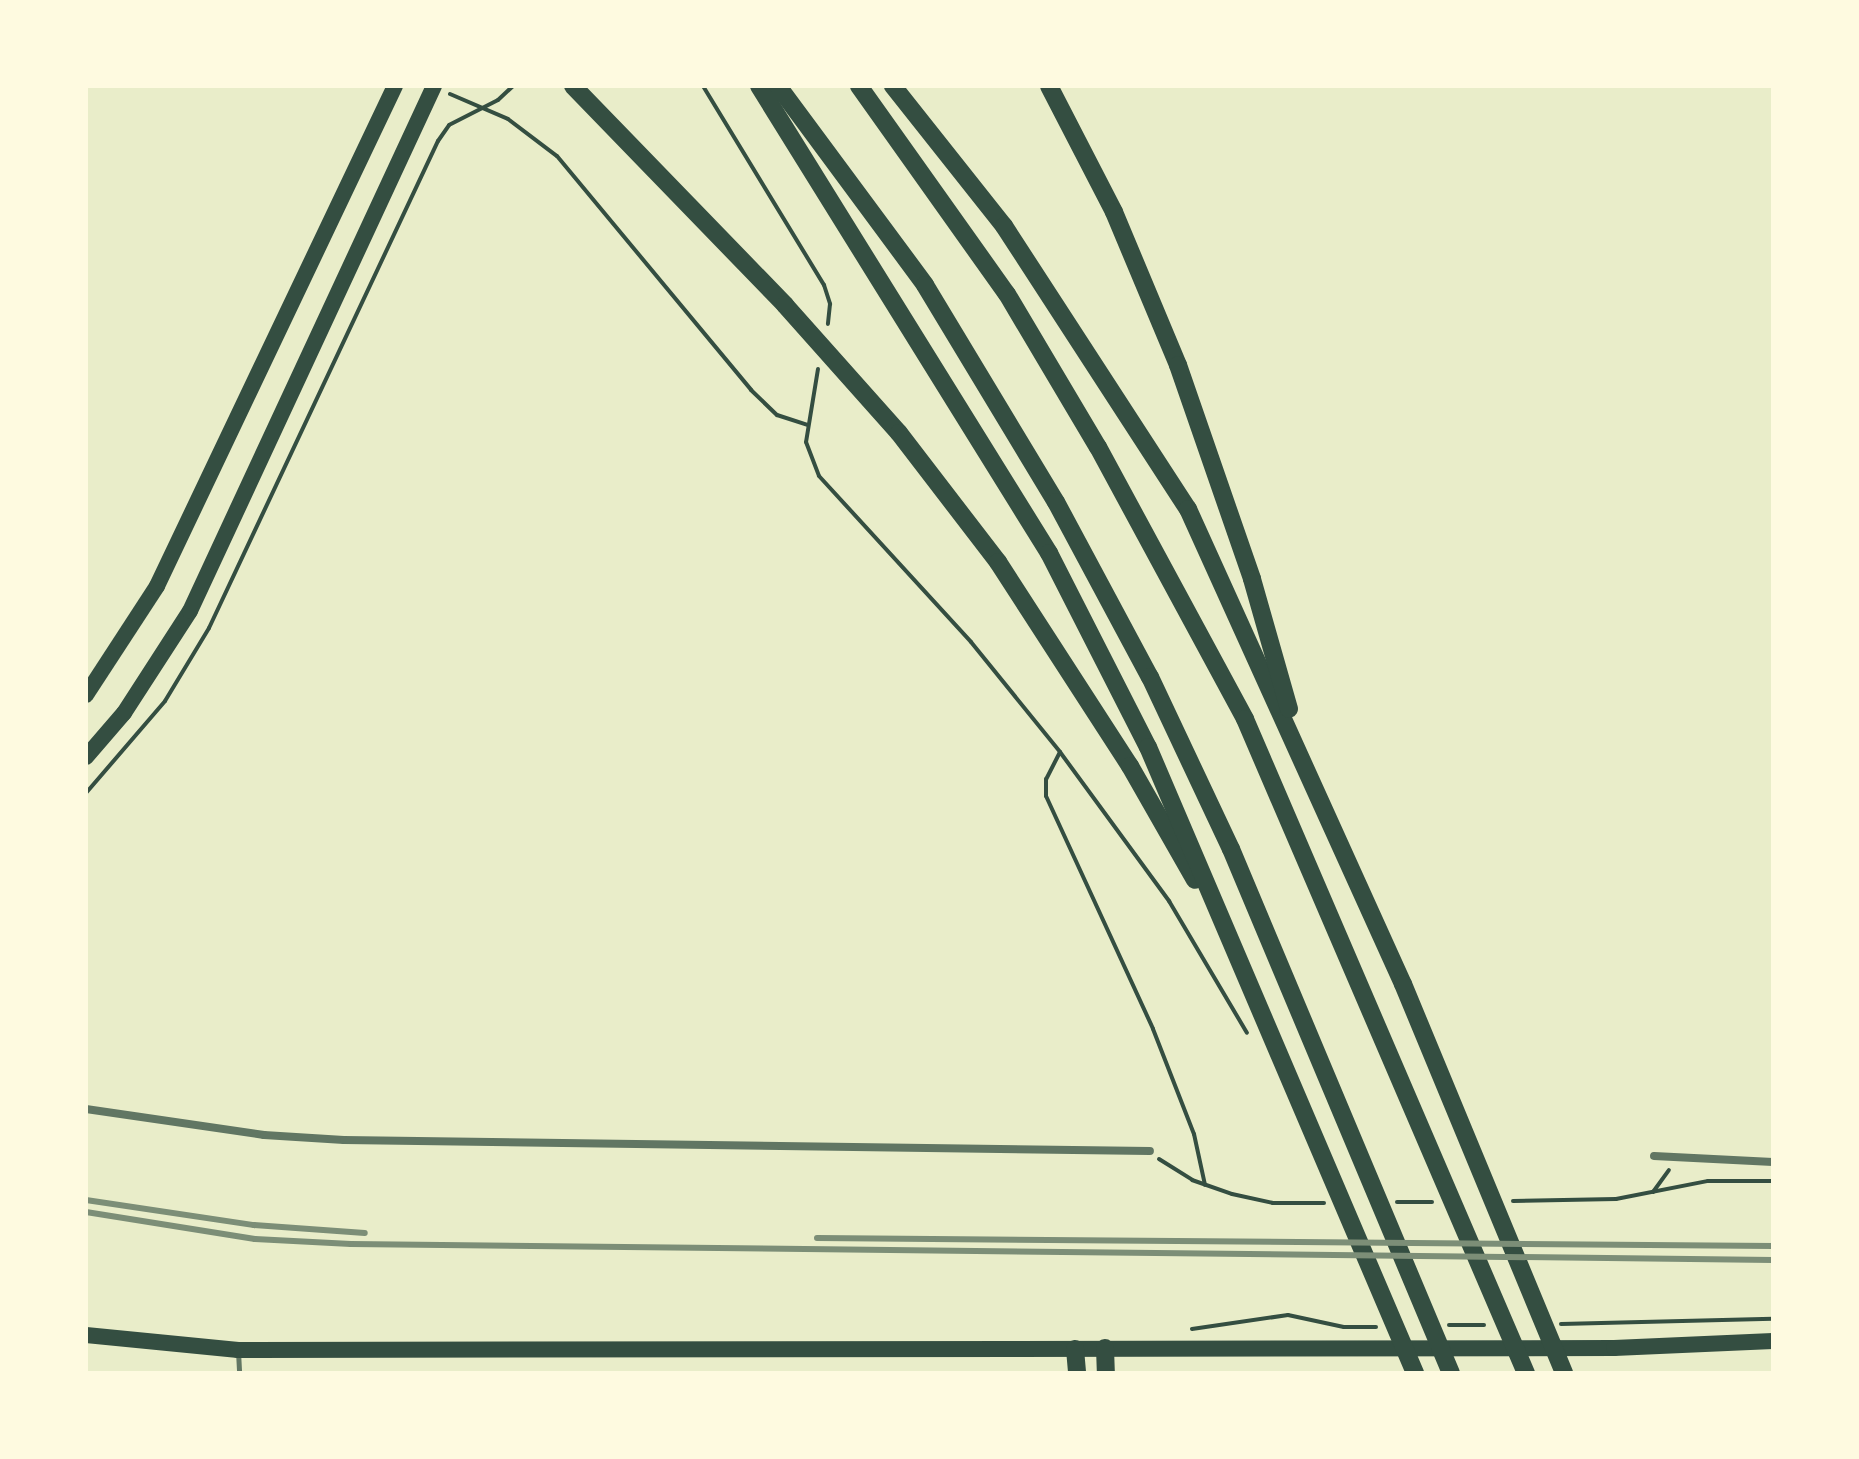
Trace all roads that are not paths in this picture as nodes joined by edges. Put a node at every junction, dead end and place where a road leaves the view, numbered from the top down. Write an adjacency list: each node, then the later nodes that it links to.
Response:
1 (395, 86): 9 (main road)
2 (573, 86): 12 (highway)
3 (759, 86): 12 (highway)
4 (778, 86): 26 (highway)
5 (859, 86): 27 (highway)
6 (893, 86): 11 (highway)
7 (1049, 86): 11 (highway)
8 (440, 89): 10 (main road)
9 (86, 695)
10 (86, 757)
11 (1306, 769): 28 (highway)
12 (1255, 990): 25 (highway)
13 (86, 1109): 14 (street)
14 (1150, 1151)
15 (1654, 1156): 16 (street)
16 (1773, 1162)
17 (86, 1335): 21 (main road)
18 (1773, 1341): 19 (main road)
19 (1105, 1348): 20 (main road); 24 (highway)
20 (1075, 1349): 21 (main road); 23 (highway)
21 (238, 1350): 22 (lane)
22 (239, 1373)
23 (1077, 1373)
24 (1106, 1373)
25 (1415, 1373)
26 (1451, 1373)
27 (1526, 1373)
28 (1564, 1373)

